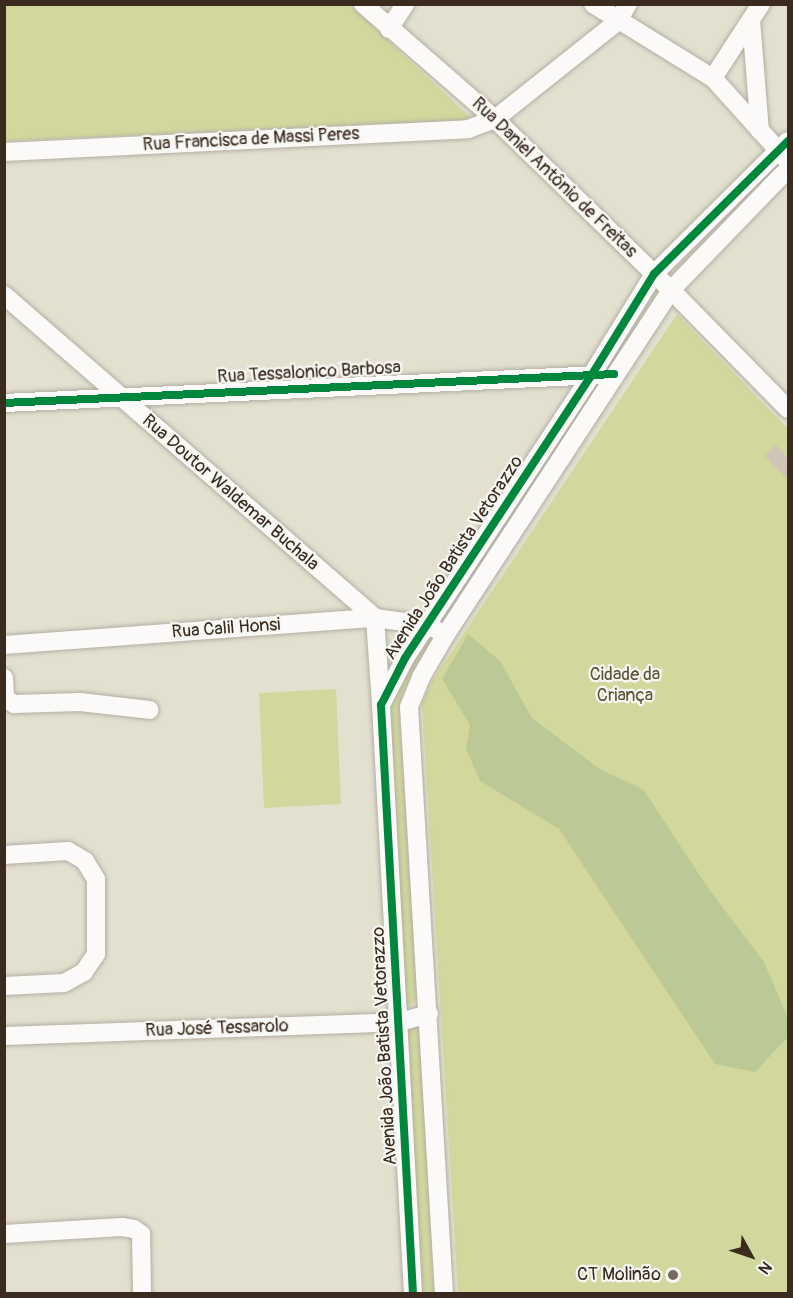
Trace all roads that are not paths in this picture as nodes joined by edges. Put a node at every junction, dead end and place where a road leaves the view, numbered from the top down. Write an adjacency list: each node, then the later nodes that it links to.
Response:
1 (363, 4): 8 (street, Rua Daniel Antônio de Freitas)
2 (405, 4): 8 (street)
3 (593, 4): 7 (street)
4 (628, 4): 7 (street)
5 (761, 4): 6 (street)
6 (751, 20): 9 (street); 11 (street)
7 (618, 21): 9 (street); 10 (street, Rua Francisca de Massi Peres)
8 (389, 29): 10 (street, Rua Daniel Antônio de Freitas)
9 (713, 78): 11 (street)
10 (495, 119): 13 (street, Rua Francisca de Massi Peres); 16 (street, Rua Daniel Antônio de Freitas)
11 (760, 131): 12 (street)
12 (785, 151): 14 (street, Avenida João Batista Vetorazzo)
13 (4, 152)
14 (763, 166): 15 (street); 16 (street, Avenida João Batista Vetorazzo)
15 (785, 181): 17 (street, Avenida João Batista Vetorazzo)
16 (654, 274): 17 (street, Rua Daniel Antônio de Freitas); 20 (street, Avenida João Batista Vetorazzo)
17 (671, 290): 19 (street, Avenida João Batista Vetorazzo); 23 (street, Rua Daniel Antônio de Freitas)
18 (4, 295): 21 (street, Rua Doutor Waldemar Buchala)
19 (614, 374): 20 (street, Rua Tessalonico Barbosa); 25 (street, Avenida João Batista Vetorazzo)
20 (591, 376): 21 (street, Rua Tessalonico Barbosa); 24 (street, Avenida João Batista Vetorazzo)
21 (118, 397): 22 (street, Rua Tessalonico Barbosa); 26 (street, Rua Doutor Waldemar Buchala)
22 (4, 403)
23 (789, 409)
24 (486, 536): 25 (street); 27 (street, Avenida João Batista Vetorazzo)
25 (504, 547): 28 (street, Avenida João Batista Vetorazzo)
26 (375, 618): 27 (street, Rua Calil Honsi); 29 (street, Rua Calil Honsi); 31 (street)
27 (427, 625): 28 (street, Rua Calil Honsi); 31 (street, Avenida João Batista Vetorazzo)
28 (446, 634): 35 (street, Avenida João Batista Vetorazzo)
29 (4, 645)
30 (4, 678): 32 (street)
31 (381, 705): 36 (street, Avenida João Batista Vetorazzo)
32 (150, 710)
33 (4, 855): 34 (street)
34 (4, 986)
35 (429, 1014): 36 (street, Rua José Tessarolo); 41 (street, Avenida João Batista Vetorazzo)
36 (399, 1022): 37 (street, Rua José Tessarolo); 40 (street, Avenida João Batista Vetorazzo)
37 (4, 1036)
38 (4, 1234): 39 (street)
39 (142, 1293)
40 (413, 1293)
41 (444, 1293)

